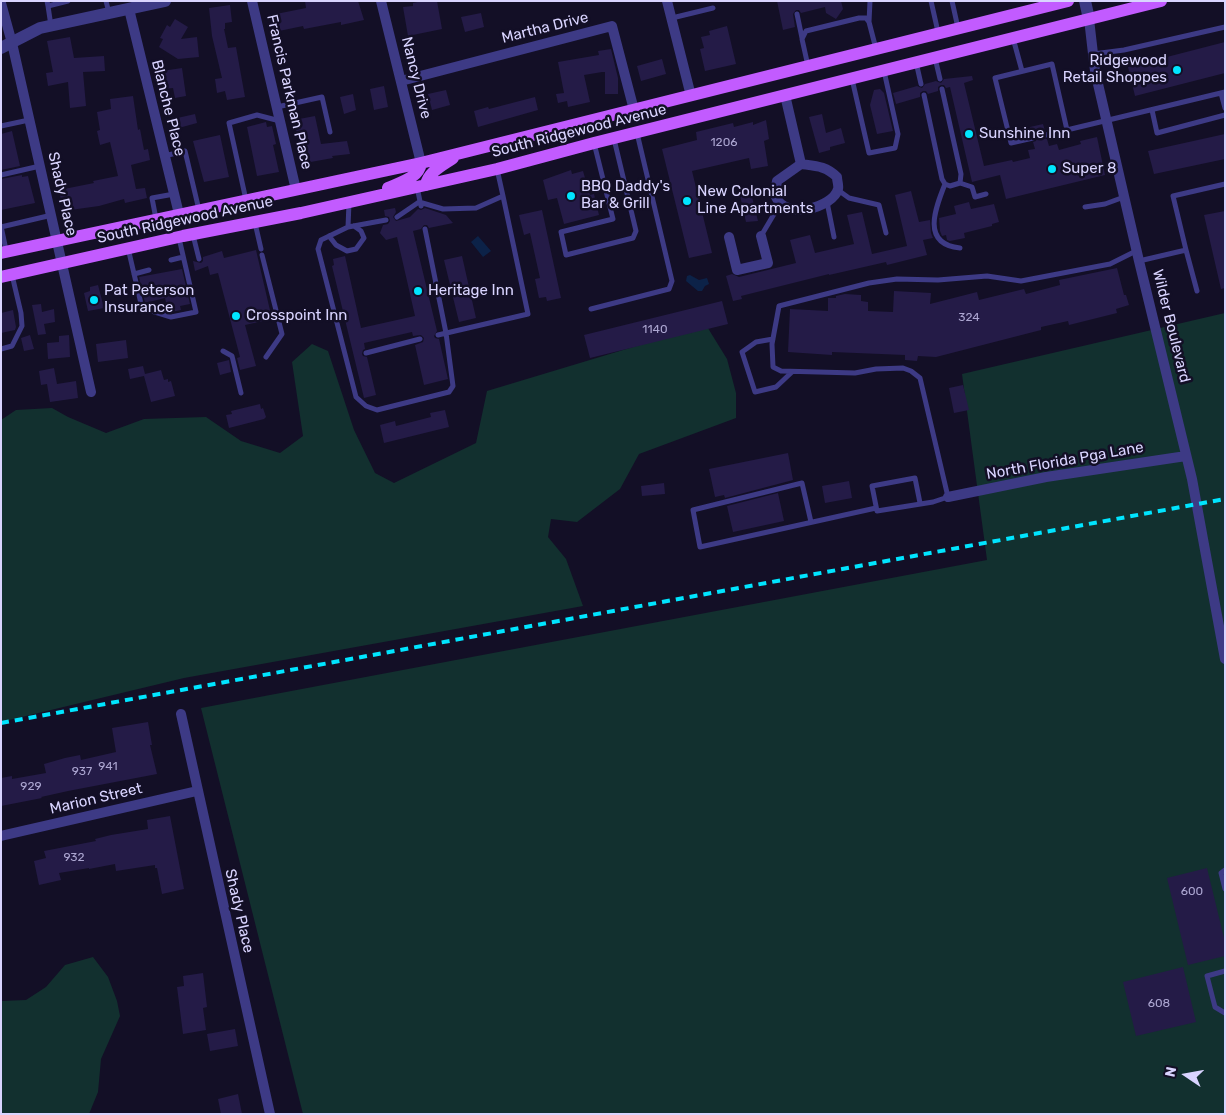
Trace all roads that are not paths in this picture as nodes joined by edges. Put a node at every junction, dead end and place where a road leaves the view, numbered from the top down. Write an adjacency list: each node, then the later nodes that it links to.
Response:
1 (68, 1): 13 (lane)
2 (165, 1): 16 (street)
3 (252, 1): 44 (street, Francis Parkman Place)
4 (381, 1): 37 (street, Nancy Drive)
5 (667, 1): 18 (street)
6 (870, 1): 20 (lane)
7 (931, 1): 24 (lane)
8 (952, 1): 23 (lane)
9 (1068, 1): 23 (main road, South Ridgewood Avenue)
10 (1085, 1): 19 (street, Wilder Boulevard)
11 (1161, 1): 19 (main road, South Ridgewood Avenue)
12 (1, 3): 27 (street, Shady Place)
13 (47, 4): 21 (lane)
14 (108, 7): 16 (street); 21 (street)
15 (713, 8): 18 (lane)
16 (128, 9): 61 (street, Blanche Place)
17 (796, 14): 26 (lane)
18 (671, 18): 43 (street)
19 (1089, 19): 25 (main road, South Ridgewood Avenue); 29 (street, Wilder Boulevard)
20 (869, 22): 26 (lane); 28 (lane)
21 (51, 26): 27 (street)
22 (1225, 27): 29 (lane)
23 (958, 29): 24 (main road, South Ridgewood Avenue)
24 (939, 34): 28 (main road, South Ridgewood Avenue)
25 (1013, 38): 30 (main road, South Ridgewood Avenue); 34 (lane)
26 (802, 39): 32 (lane)
27 (7, 45): 49 (street, Shady Place)
28 (876, 50): 32 (main road, South Ridgewood Avenue)
29 (1093, 54): 51 (street, Wilder Boulevard)
30 (935, 58): 31 (main road, South Ridgewood Avenue); 36 (lane)
31 (916, 62): 33 (main road, South Ridgewood Avenue); 38 (lane)
32 (808, 66): 43 (main road, South Ridgewood Avenue)
33 (884, 70): 35 (main road, South Ridgewood Avenue); 35 (lane)
34 (1022, 71): 53 (lane); 58 (lane)
35 (852, 78): 41 (main road, South Ridgewood Avenue)
36 (940, 79)
37 (401, 81): 46 (street, Martha Drive); 62 (street, Nancy Drive)
38 (921, 84)
39 (942, 89): 68 (lane)
40 (1223, 93): 45 (lane); 47 (lane)
41 (786, 95): 55 (main road, South Ridgewood Avenue); 63 (street)
42 (924, 95): 67 (lane)
43 (691, 96): 46 (main road, South Ridgewood Avenue)
44 (277, 107): 50 (street, Francis Parkman Place); 54 (lane)
45 (1225, 108)
46 (634, 110): 60 (main road, South Ridgewood Avenue)
47 (1152, 110): 48 (lane); 51 (lane)
48 (1225, 116)
49 (30, 120): 52 (lane); 64 (street, Shady Place)
50 (280, 121): 71 (street, Francis Parkman Place); 78 (lane)
51 (1106, 122): 53 (lane); 76 (street, Wilder Boulevard)
52 (1, 126)
53 (1067, 130): 56 (lane)
54 (330, 132)
55 (636, 132): 57 (main road, South Ridgewood Avenue); 117 (lane)
56 (1046, 135)
57 (614, 138): 59 (main road, South Ridgewood Avenue); 59 (lane)
58 (1032, 138)
59 (594, 143): 65 (main road, South Ridgewood Avenue)
60 (459, 153): 62 (main road, South Ridgewood Avenue); 70 (main road)
61 (164, 156): 73 (street, Blanche Place); 85 (lane)
62 (421, 163): 71 (main road, South Ridgewood Avenue); 77 (main road)
63 (800, 164): 72 (street); 82 (street)
64 (40, 166): 66 (lane); 88 (street, Shady Place)
65 (497, 168): 70 (main road, South Ridgewood Avenue); 75 (lane)
66 (1, 175)
67 (945, 184): 68 (lane); 105 (lane)
68 (960, 184): 74 (lane)
69 (1225, 184): 106 (lane)
70 (421, 186): 77 (main road, South Ridgewood Avenue); 81 (lane)
71 (296, 190): 78 (main road, South Ridgewood Avenue)
72 (838, 190): 80 (street); 96 (lane)
73 (174, 194): 87 (street, Blanche Place); 90 (lane)
74 (986, 194)
75 (502, 196): 81 (lane); 118 (lane)
76 (1124, 197): 83 (lane); 109 (street, Wilder Boulevard)
77 (368, 198): 79 (main road, South Ridgewood Avenue)
78 (246, 201): 85 (main road, South Ridgewood Avenue)
79 (349, 202): 92 (main road, South Ridgewood Avenue); 94 (lane)
80 (827, 202): 82 (street); 102 (lane)
81 (420, 204): 89 (lane)
82 (780, 204): 99 (lane)
83 (1105, 204): 84 (lane); 86 (lane)
84 (1084, 207)
85 (199, 210): 87 (main road, South Ridgewood Avenue)
86 (1102, 212)
87 (179, 214): 90 (main road, South Ridgewood Avenue)
88 (52, 215): 93 (lane); 103 (street, Shady Place)
89 (397, 217)
90 (156, 219): 103 (main road, South Ridgewood Avenue)
91 (386, 220): 94 (lane)
92 (255, 222): 97 (main road, South Ridgewood Avenue); 126 (lane)
93 (1, 227): 107 (lane)
94 (351, 227): 98 (lane); 98 (lane)
95 (425, 228): 118 (lane)
96 (886, 233)
97 (193, 234): 100 (main road, South Ridgewood Avenue); 110 (lane)
98 (329, 236): 127 (lane)
99 (761, 236): 101 (street)
100 (179, 237): 104 (main road, South Ridgewood Avenue); 108 (lane)
101 (729, 237)
102 (834, 237)
103 (57, 240): 107 (main road, South Ridgewood Avenue); 112 (street, Shady Place)
104 (128, 248): 112 (main road, South Ridgewood Avenue); 114 (lane)
105 (960, 248)
106 (1186, 250): 109 (lane); 116 (lane)
107 (4, 252)
108 (183, 256): 111 (lane); 114 (lane)
109 (1137, 256): 121 (lane); 131 (street, Wilder Boulevard)
110 (199, 258)
111 (171, 260)
112 (62, 262): 115 (main road, South Ridgewood Avenue); 129 (street, Shady Place)
113 (149, 270): 114 (lane)
114 (134, 274)
115 (7, 276): 122 (lane)
116 (1197, 291)
117 (591, 309)
118 (446, 333): 119 (lane); 127 (lane)
119 (438, 335)
120 (420, 339): 124 (lane)
121 (773, 339): 128 (lane); 128 (lane)
122 (1, 349)
123 (223, 351): 130 (lane)
124 (366, 353)
125 (353, 356): 127 (lane)
126 (266, 357)
127 (345, 358)
128 (793, 371): 132 (lane)
129 (91, 392)
130 (241, 393)
131 (1186, 456): 132 (street, North Florida Pga Lane); 136 (street, Wilder Boulevard)
132 (948, 497): 133 (lane)
133 (920, 503): 134 (lane); 134 (lane)
134 (876, 508): 135 (lane)
135 (811, 522): 135 (lane)
136 (1225, 659)
137 (181, 714): 138 (street, Shady Place)
138 (197, 791): 139 (street, Marion Street); 144 (street, Shady Place)
139 (1, 836)
140 (1225, 870): 141 (lane)
141 (1225, 889)
142 (1225, 971): 143 (lane)
143 (1225, 1013)
144 (270, 1114)

